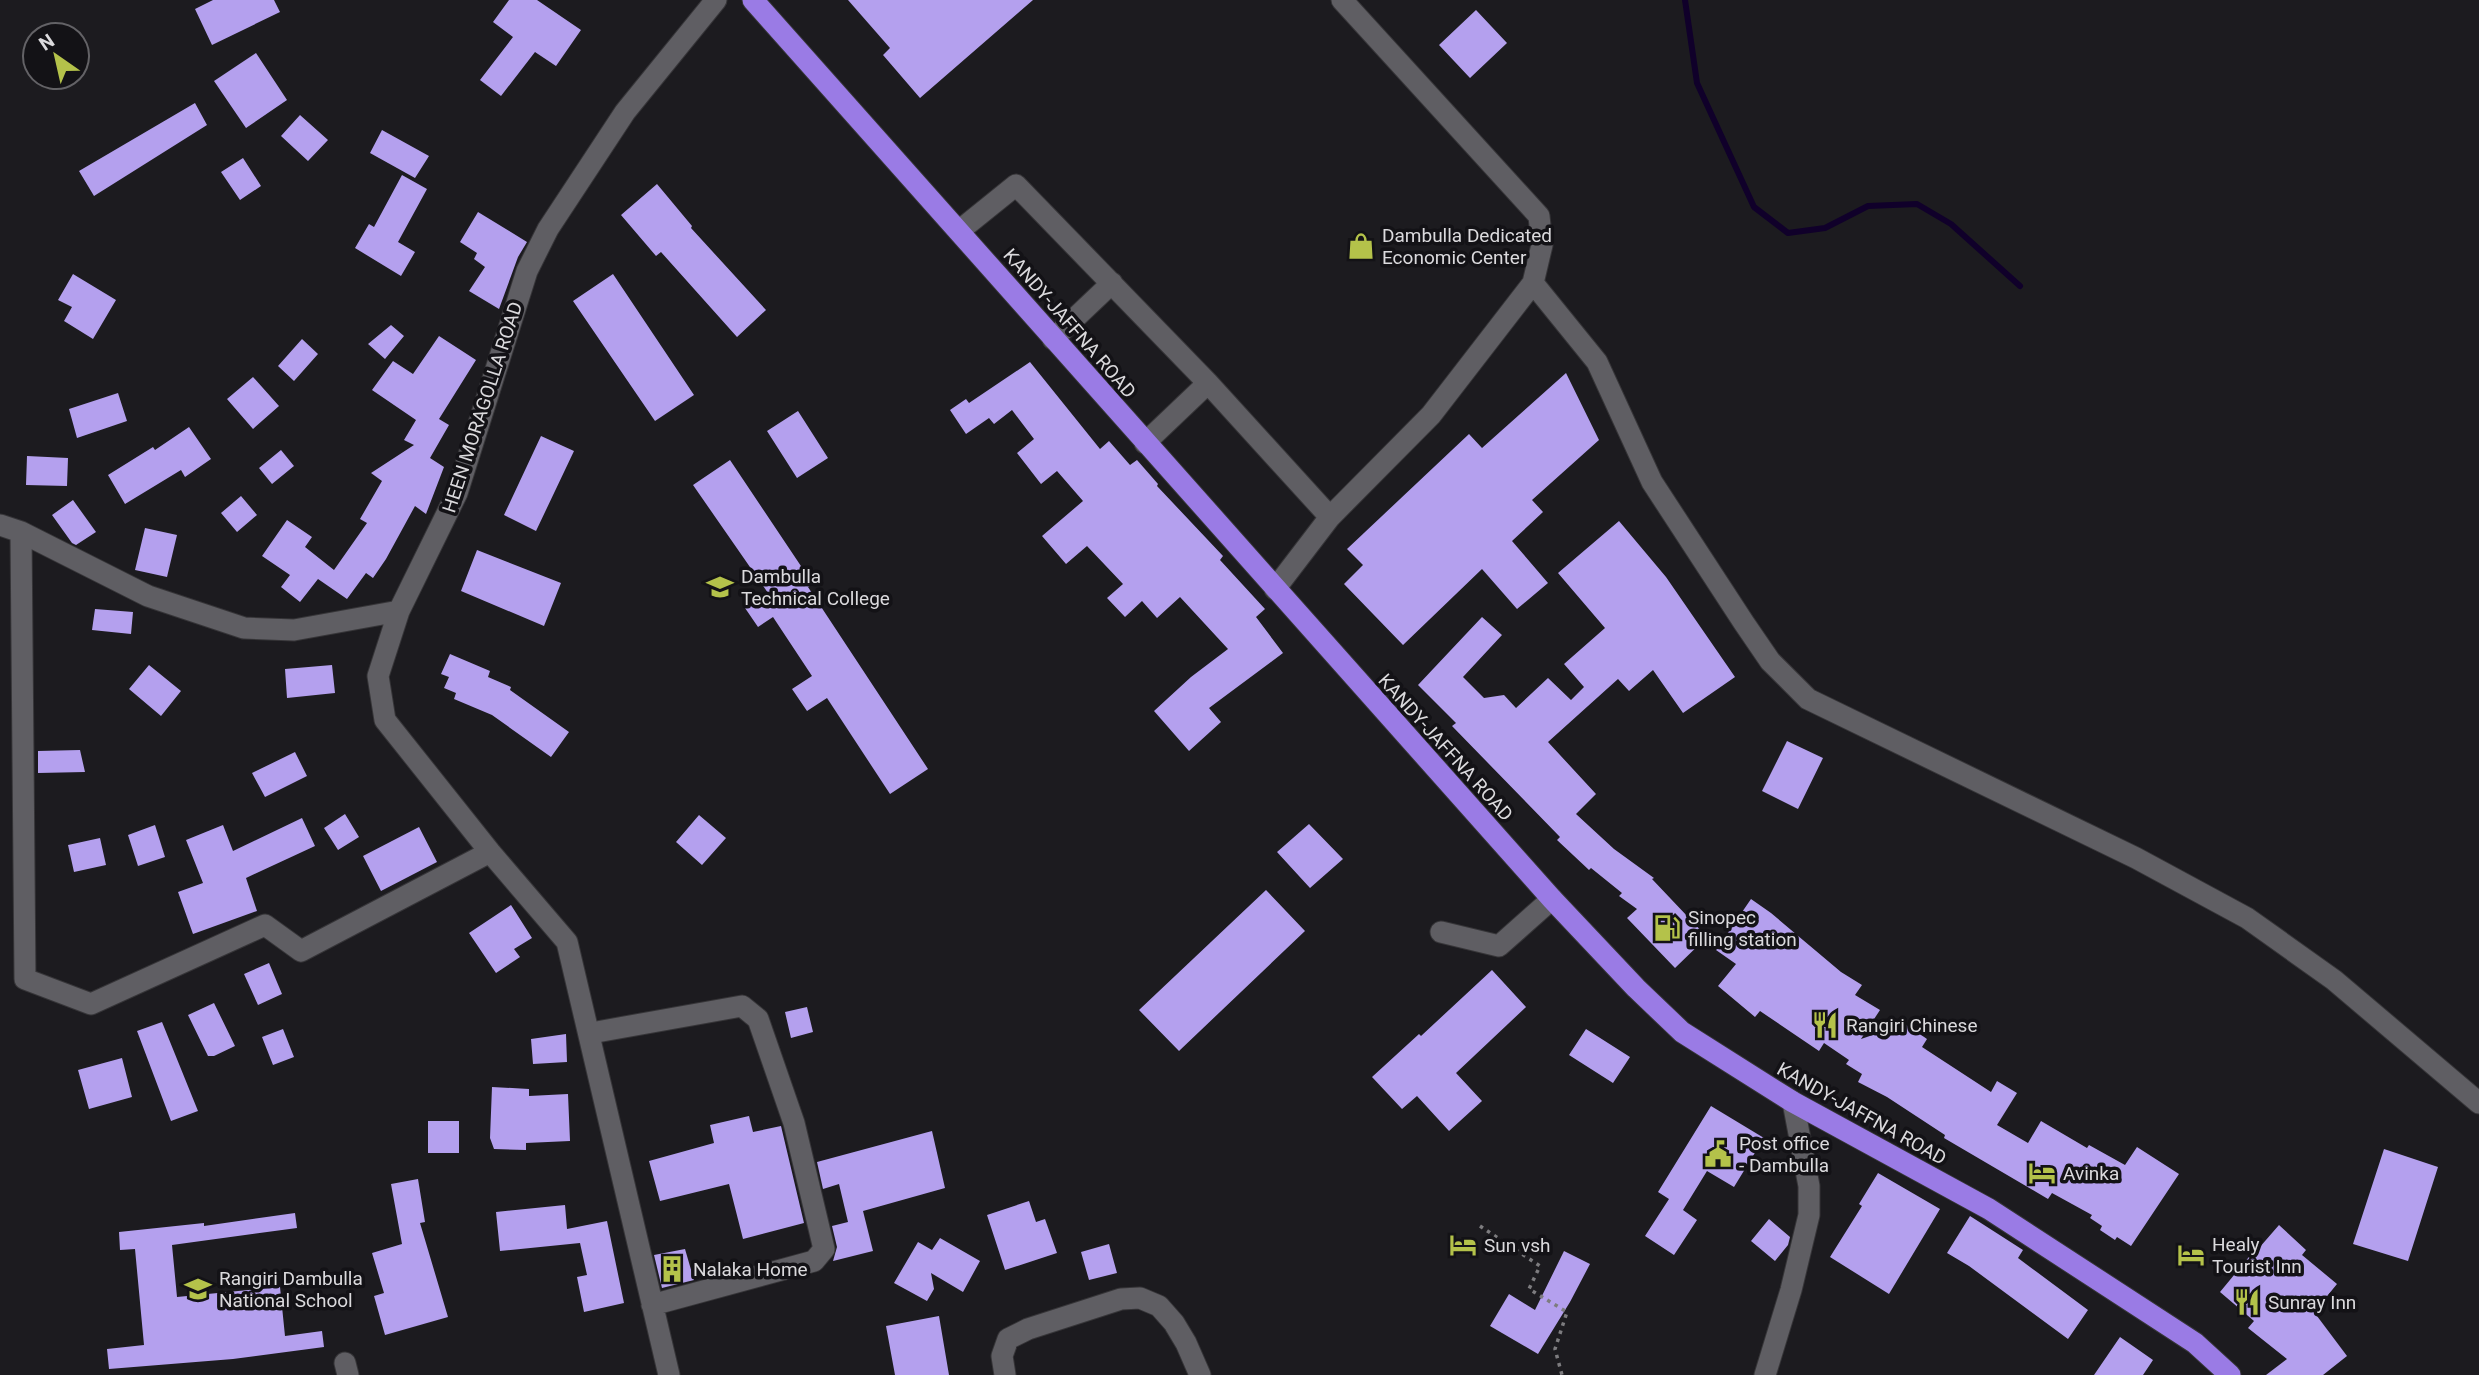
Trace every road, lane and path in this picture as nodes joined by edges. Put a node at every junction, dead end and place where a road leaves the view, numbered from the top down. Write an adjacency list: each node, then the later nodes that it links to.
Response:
1 (716, 0): 14 (street, HEEN MORAGOLLA ROAD)
2 (753, 0): 4 (highway, KANDY-JAFFNA ROAD)
3 (1342, 0): 6 (street)
4 (959, 231): 5 (street); 7 (highway, KANDY-JAFFNA ROAD)
5 (1112, 283): 7 (street); 8 (street)
6 (1533, 283): 10 (street); 20 (street)
7 (1054, 339): 9 (highway, KANDY-JAFFNA ROAD)
8 (1208, 383): 9 (street); 10 (street)
9 (1145, 443): 13 (highway, KANDY-JAFFNA ROAD)
10 (1330, 517): 13 (street)
11 (0, 526): 12 (street)
12 (21, 532): 14 (street); 15 (street)
13 (1275, 589): 16 (highway, KANDY-JAFFNA ROAD)
14 (400, 611): 15 (street, HEEN MORAGOLLA ROAD)
15 (490, 852): 18 (street, HEEN MORAGOLLA ROAD)
16 (1552, 899): 17 (street); 19 (highway, KANDY-JAFFNA ROAD)
17 (1441, 932)
18 (591, 1033): 22 (street, HEEN MORAGOLLA ROAD); 22 (street)
19 (1793, 1102): 27 (street); 28 (highway, KANDY-JAFFNA ROAD)
20 (2479, 1103)
21 (1480, 1226): 26 (path)
22 (652, 1305): 23 (street, HEEN MORAGOLLA ROAD)
23 (669, 1375)
24 (1005, 1375): 25 (street)
25 (1200, 1375)
26 (1562, 1375)
27 (1765, 1375)
28 (2230, 1375)

